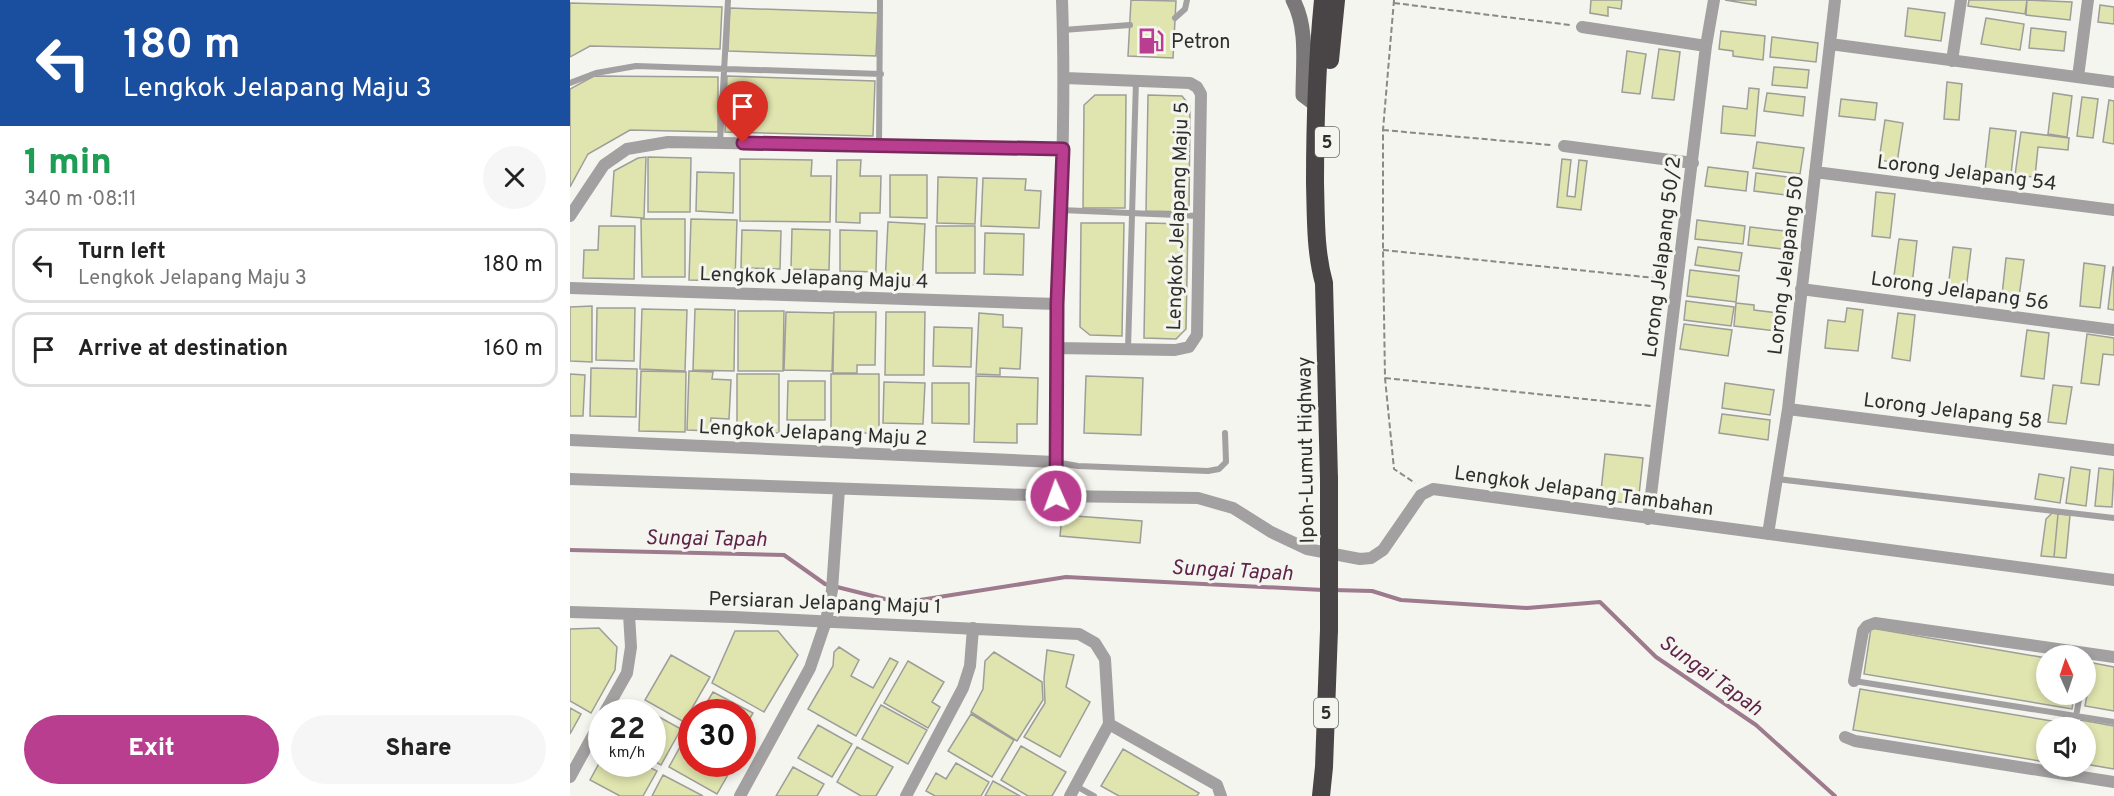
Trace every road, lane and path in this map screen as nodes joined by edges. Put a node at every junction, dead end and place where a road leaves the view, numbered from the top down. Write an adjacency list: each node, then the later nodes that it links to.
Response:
1 (728, 0): 20 (lane)
2 (880, 0): 21 (lane)
3 (1062, 0): 16 (street)
4 (1186, 0): 13 (lane)
5 (1293, 0): 27 (street)
6 (1323, 0): 27 (highway, Ipoh-Lumut Highway / 5)
7 (1336, 0): 42 (highway, Ipoh-Lumut Highway / 5)
8 (1714, 0): 18 (street, Lorong Jelapang 50/2)
9 (1835, 0): 17 (street, Lorong Jelapang 50)
10 (1961, 0): 19 (street)
11 (2088, 0): 22 (street)
12 (1394, 1): 15 (path); 28 (path)
13 (1175, 18)
14 (1130, 25): 16 (lane)
15 (1582, 27): 18 (street)
16 (1063, 30): 23 (street)
17 (1830, 44): 19 (street); 34 (street, Lorong Jelapang 50)
18 (1706, 46): 33 (street, Lorong Jelapang 50/2)
19 (1952, 61): 22 (street)
20 (724, 69): 21 (lane); 26 (lane); 29 (lane)
21 (881, 74): 30 (lane)
22 (2078, 77): 25 (street)
23 (1065, 78): 24 (street, Lengkok Jelapang Maju 5); 32 (street)
24 (1136, 81): 37 (lane); 39 (street, Lengkok Jelapang Maju 5)
25 (2114, 82)
26 (570, 83)
27 (1315, 104): 42 (highway, Ipoh-Lumut Highway / 5)
28 (1383, 130): 31 (path); 40 (path)
29 (720, 143): 30 (street); 38 (street)
30 (879, 146): 32 (street)
31 (1564, 146): 33 (street)
32 (1063, 149): 35 (street)
33 (1693, 163): 41 (street, Lorong Jelapang 50/2)
34 (1815, 172): 36 (street, Lorong Jelapang 54); 44 (street, Lorong Jelapang 50)
35 (1060, 210): 37 (lane); 45 (street)
36 (2114, 210)
37 (1132, 214): 39 (lane); 48 (lane)
38 (570, 216)
39 (1198, 216): 48 (street, Lengkok Jelapang Maju 5)
40 (1383, 250): 41 (path); 49 (path)
41 (1677, 280): 50 (street, Lorong Jelapang 50/2)
42 (1324, 283): 89 (highway, Ipoh-Lumut Highway / 5, bridge)
43 (570, 288): 45 (street, Lengkok Jelapang Maju 4)
44 (1801, 289): 46 (street, Lorong Jelapang 56); 51 (street, Lorong Jelapang 50)
45 (1057, 304): 47 (street)
46 (2114, 330)
47 (1057, 348): 48 (street, Lengkok Jelapang Maju 5); 55 (street)
48 (1128, 349)
49 (1385, 378): 50 (path); 59 (path)
50 (1663, 407): 62 (street, Lorong Jelapang 50/2)
51 (1788, 409): 54 (street, Lorong Jelapang 58); 57 (street, Lorong Jelapang 50)
52 (1225, 434): 55 (lane)
53 (570, 440): 55 (street, Lengkok Jelapang Maju 2)
54 (2114, 450)
55 (1055, 462): 60 (street)
56 (570, 479): 58 (street, Lengkok Jelapang Tambahan)
57 (1777, 479): 61 (lane); 63 (street, Lorong Jelapang 50)
58 (839, 489): 60 (street, Lengkok Jelapang Tambahan); 67 (street)
59 (1428, 490): 60 (street, Lengkok Jelapang Tambahan); 62 (street, Lengkok Jelapang Tambahan)
60 (1056, 496)
61 (2114, 518)
62 (1647, 519): 63 (street, Lengkok Jelapang Tambahan)
63 (1768, 534): 64 (street, Lengkok Jelapang Tambahan)
64 (2114, 580)
65 (570, 612): 66 (street, Persiaran Jelapang Maju 1)
66 (629, 615): 67 (street, Persiaran Jelapang Maju 1); 73 (street)
67 (826, 621): 68 (street, Persiaran Jelapang Maju 1); 85 (street)
68 (973, 628): 77 (street, Persiaran Jelapang Maju 1); 86 (street)
69 (2036, 650): 72 (street)
70 (2114, 657): 71 (street)
71 (2096, 658)
72 (1854, 681): 75 (lane)
73 (612, 699)
74 (2078, 705): 75 (lane)
75 (2076, 716): 76 (lane)
76 (2114, 722)
77 (1109, 724): 84 (street); 88 (street)
78 (1845, 737): 80 (street)
79 (588, 745): 81 (street)
80 (2036, 766)
81 (570, 777)
82 (2095, 777): 83 (street)
83 (2114, 782)
84 (1073, 791): 87 (lane)
85 (740, 796)
86 (906, 796)
87 (1094, 796)
88 (1221, 796)
89 (1321, 796)

